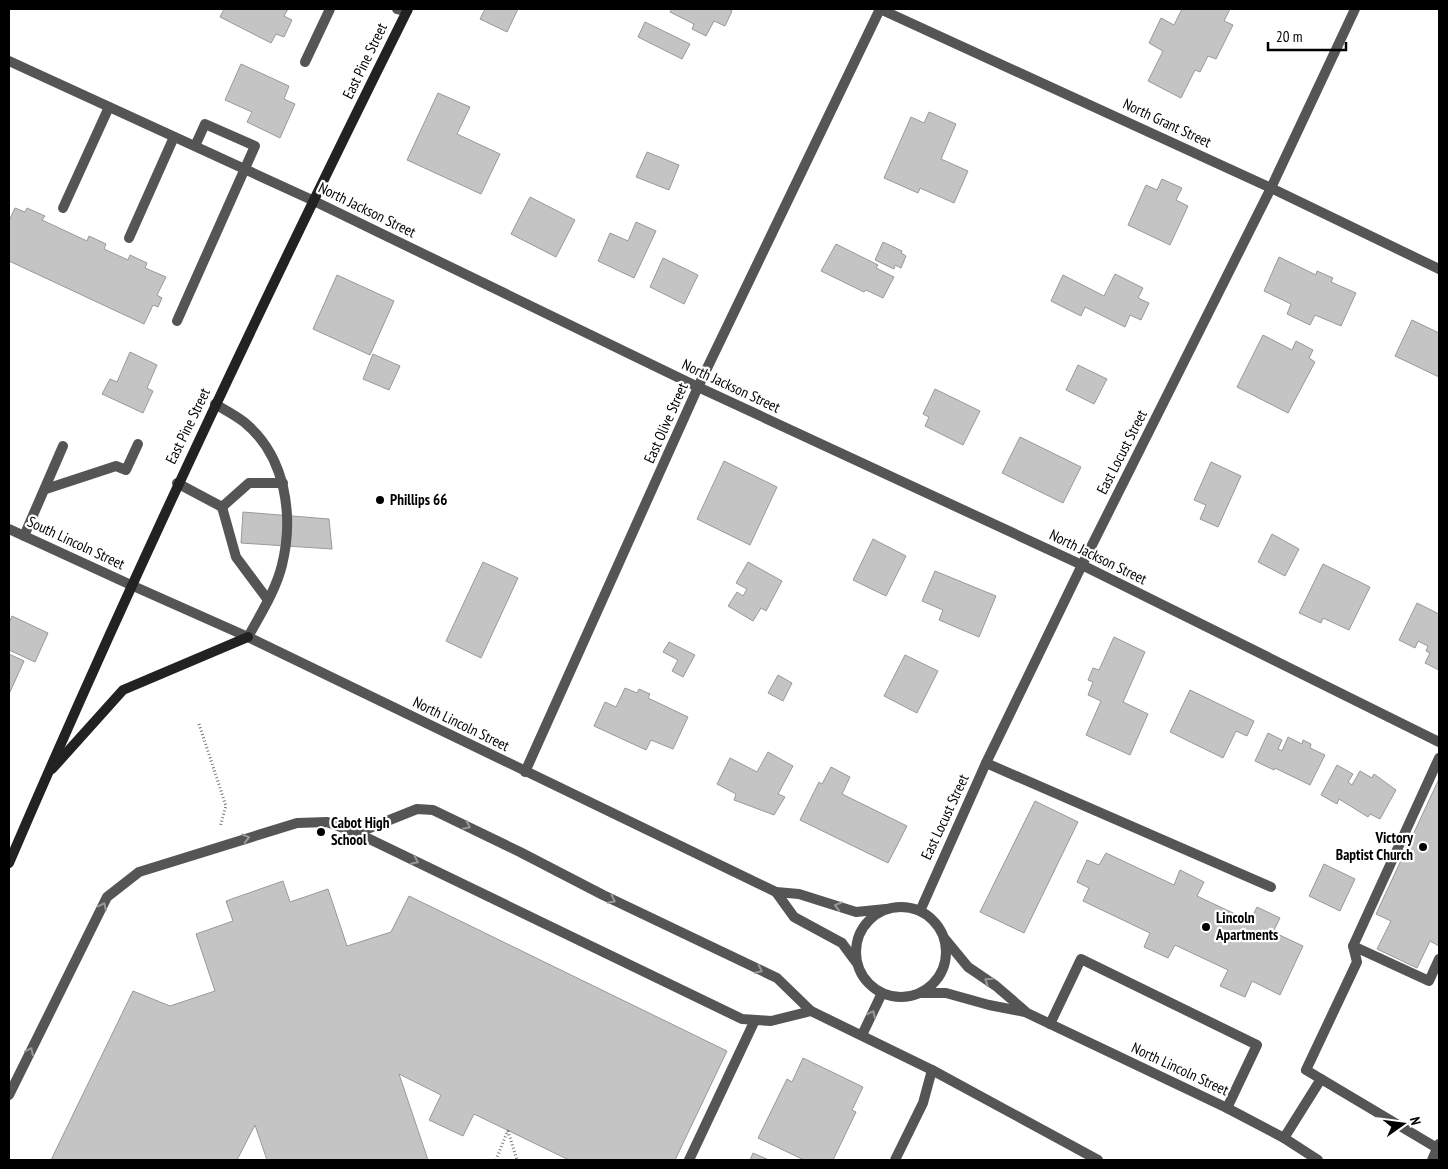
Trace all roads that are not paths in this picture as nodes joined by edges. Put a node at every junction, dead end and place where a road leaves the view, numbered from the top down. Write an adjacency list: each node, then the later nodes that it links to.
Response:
1 (330, 9): 6 (street)
2 (880, 9): 11 (street, North Grant Street); 17 (street, East Olive Street)
3 (1354, 9): 11 (street, East Locust Street)
4 (404, 10): 12 (main road, East Pine Street)
5 (9, 60): 7 (street, North Jackson Street)
6 (304, 62)
7 (108, 107): 8 (street, North Jackson Street); 13 (street)
8 (174, 137): 9 (street, North Jackson Street); 14 (street)
9 (195, 146): 10 (street, North Jackson Street); 10 (street)
10 (244, 169): 12 (street, North Jackson Street); 16 (street)
11 (1271, 188): 15 (street, North Grant Street); 27 (street, East Locust Street)
12 (312, 200): 17 (street, North Jackson Street); 18 (main road, East Pine Street)
13 (63, 208)
14 (129, 238)
15 (1439, 269)
16 (176, 321)
17 (698, 387): 27 (street, North Jackson Street); 34 (street, East Olive Street)
18 (215, 404): 21 (main road, East Pine Street); 22 (street)
19 (138, 444): 23 (street)
20 (63, 446): 23 (street)
21 (177, 483): 24 (street); 28 (main road, East Pine Street)
22 (283, 483): 24 (street); 29 (street)
23 (46, 489): 26 (street)
24 (222, 507): 29 (street)
25 (9, 529): 26 (street, South Lincoln Street)
26 (24, 536): 28 (street, South Lincoln Street)
27 (1082, 566): 31 (street, North Jackson Street); 33 (street, East Locust Street)
28 (131, 585): 30 (street, North Lincoln Street); 35 (main road, East Pine Street)
29 (268, 600): 30 (street)
30 (248, 637): 34 (street, North Lincoln Street); 35 (main road)
31 (1439, 742)
32 (1439, 758): 43 (street)
33 (986, 764): 38 (street); 41 (street, East Locust Street)
34 (525, 772): 39 (street, North Lincoln Street)
35 (46, 776): 37 (main road, East Pine Street)
36 (357, 833): 48 (street, one-way to 48); 50 (street, one-way to 50); 55 (street, one-way to 36)
37 (9, 862)
38 (1271, 887)
39 (776, 892): 40 (street, North Lincoln Street, one-way to 39); 45 (street, North Lincoln Street)
40 (886, 909): 41 (street, North Lincoln Street); 45 (street)
41 (920, 911): 42 (street, North Lincoln Street)
42 (943, 936): 47 (street); 49 (street, North Lincoln Street, one-way to 42)
43 (1353, 946): 44 (street); 54 (street)
44 (1439, 959)
45 (858, 965): 46 (street, North Lincoln Street)
46 (882, 993): 47 (street, North Lincoln Street); 52 (street, one-way to 46)
47 (920, 993): 49 (street, North Lincoln Street)
48 (811, 1011): 50 (street); 52 (street)
49 (1025, 1012): 51 (street, North Lincoln Street)
50 (754, 1020): 59 (street)
51 (1050, 1024): 56 (street, North Lincoln Street); 56 (street)
52 (862, 1035): 53 (street)
53 (932, 1070): 60 (street); 61 (street)
54 (1321, 1079): 57 (street); 58 (street)
55 (9, 1095)
56 (1227, 1108): 57 (street, North Lincoln Street)
57 (1284, 1138): 62 (street, North Lincoln Street)
58 (1438, 1146): 63 (street)
59 (689, 1160)
60 (895, 1160)
61 (1098, 1160)
62 (1318, 1160)
63 (1432, 1160)

